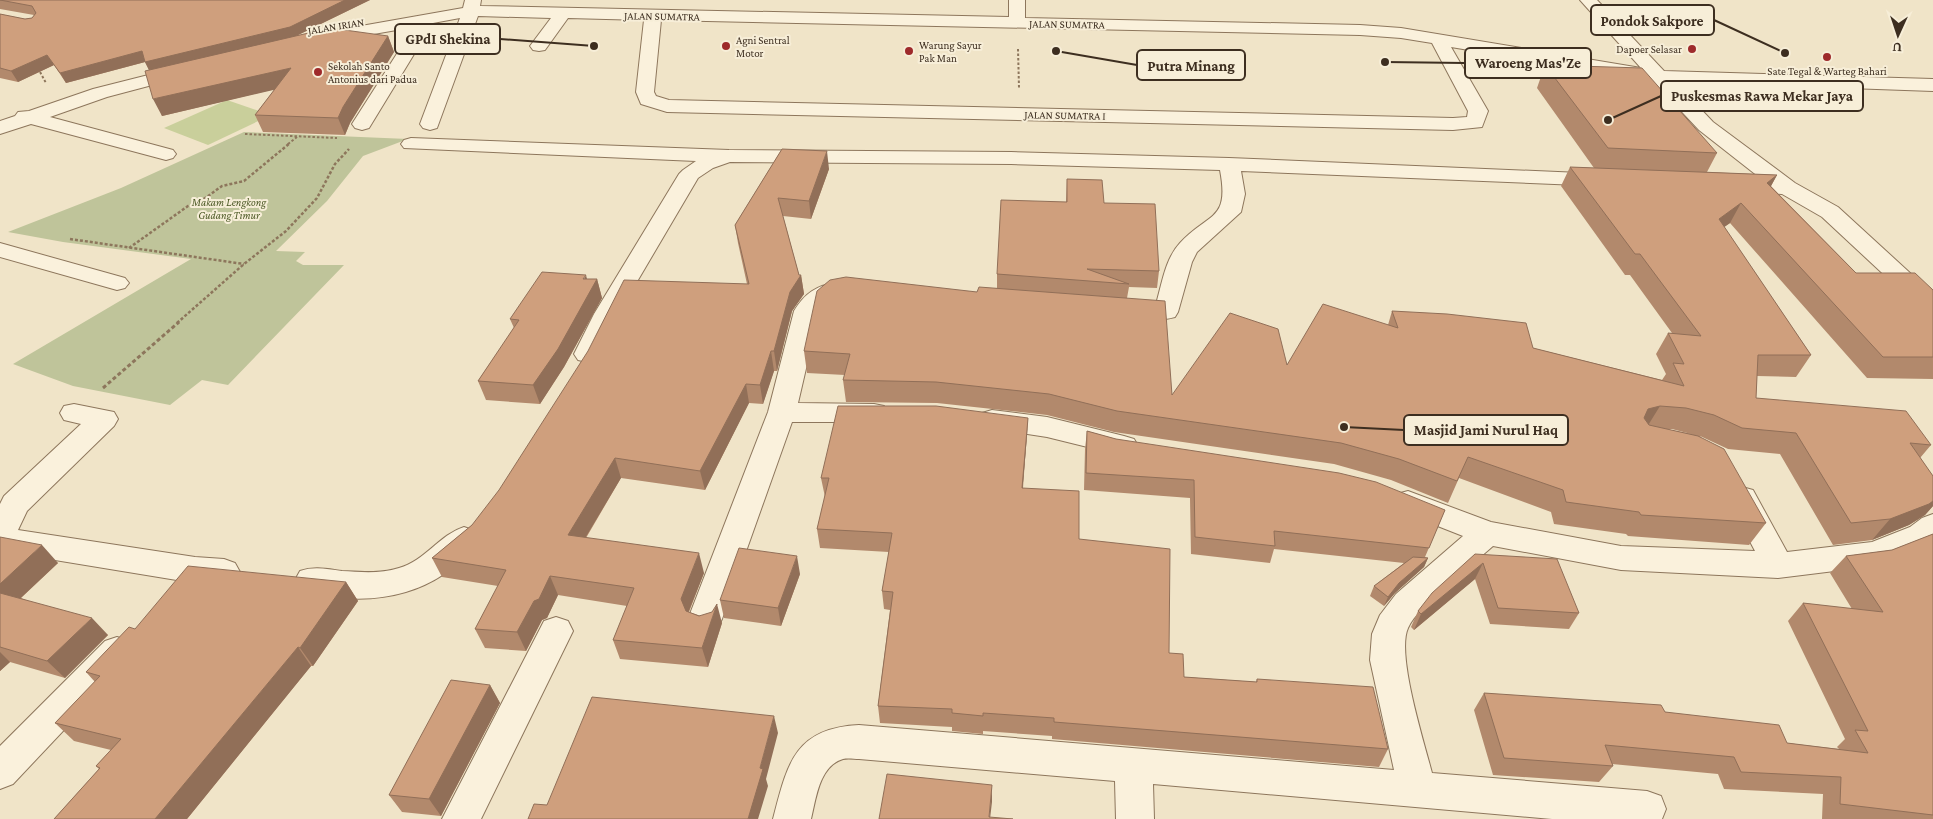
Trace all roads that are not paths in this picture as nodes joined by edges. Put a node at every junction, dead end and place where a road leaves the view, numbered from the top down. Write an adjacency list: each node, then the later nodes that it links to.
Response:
1 (1017, 0): 6 (street)
2 (1588, 0): 11 (street)
3 (472, 4): 4 (street, JALAN SUMATRA); 7 (street); 7 (street, JALAN IRIAN); 16 (street)
4 (562, 14): 5 (street, JALAN SUMATRA); 9 (street)
5 (653, 15): 6 (street, JALAN SUMATRA); 8 (street, JALAN SUMATRA I)
6 (1017, 24): 8 (street, JALAN SUMATRA)
7 (421, 28): 15 (street)
8 (1438, 39): 11 (street, JALAN SUMATRA)
9 (540, 46)
10 (197, 62): 13 (street)
11 (1659, 76): 12 (street, JALAN SUMATRA); 24 (street)
12 (1933, 85)
13 (95, 89): 14 (street); 14 (street)
14 (13, 114): 17 (street); 19 (street)
15 (362, 124)
16 (430, 124)
17 (0, 128)
18 (411, 144): 20 (street)
19 (166, 154)
20 (729, 156): 21 (street); 30 (street)
21 (1229, 164): 22 (street); 29 (street)
22 (1627, 181)
23 (1717, 185): 24 (street)
24 (1787, 188): 28 (street)
25 (0, 250): 26 (street)
26 (117, 283)
27 (877, 291): 31 (street)
28 (1933, 307)
29 (1106, 308)
30 (574, 377)
31 (782, 412): 33 (street); 48 (street)
32 (74, 413): 40 (street)
33 (898, 414)
34 (965, 417): 35 (street)
35 (1153, 450)
36 (1729, 473): 43 (street)
37 (1388, 494): 41 (street)
38 (480, 521): 46 (street)
39 (1933, 526): 43 (street)
40 (0, 534)
41 (1487, 534): 43 (street); 53 (street)
42 (0, 539): 44 (street)
43 (1778, 565)
44 (195, 570): 45 (street); 47 (street)
45 (254, 574)
46 (283, 577)
47 (168, 598)
48 (705, 619)
49 (142, 626): 52 (street)
50 (556, 631): 55 (street)
51 (1134, 766): 53 (street); 56 (street); 57 (street)
52 (0, 772)
53 (1417, 789): 54 (street)
54 (1647, 808)
55 (461, 819)
56 (792, 819)
57 (1135, 819)

